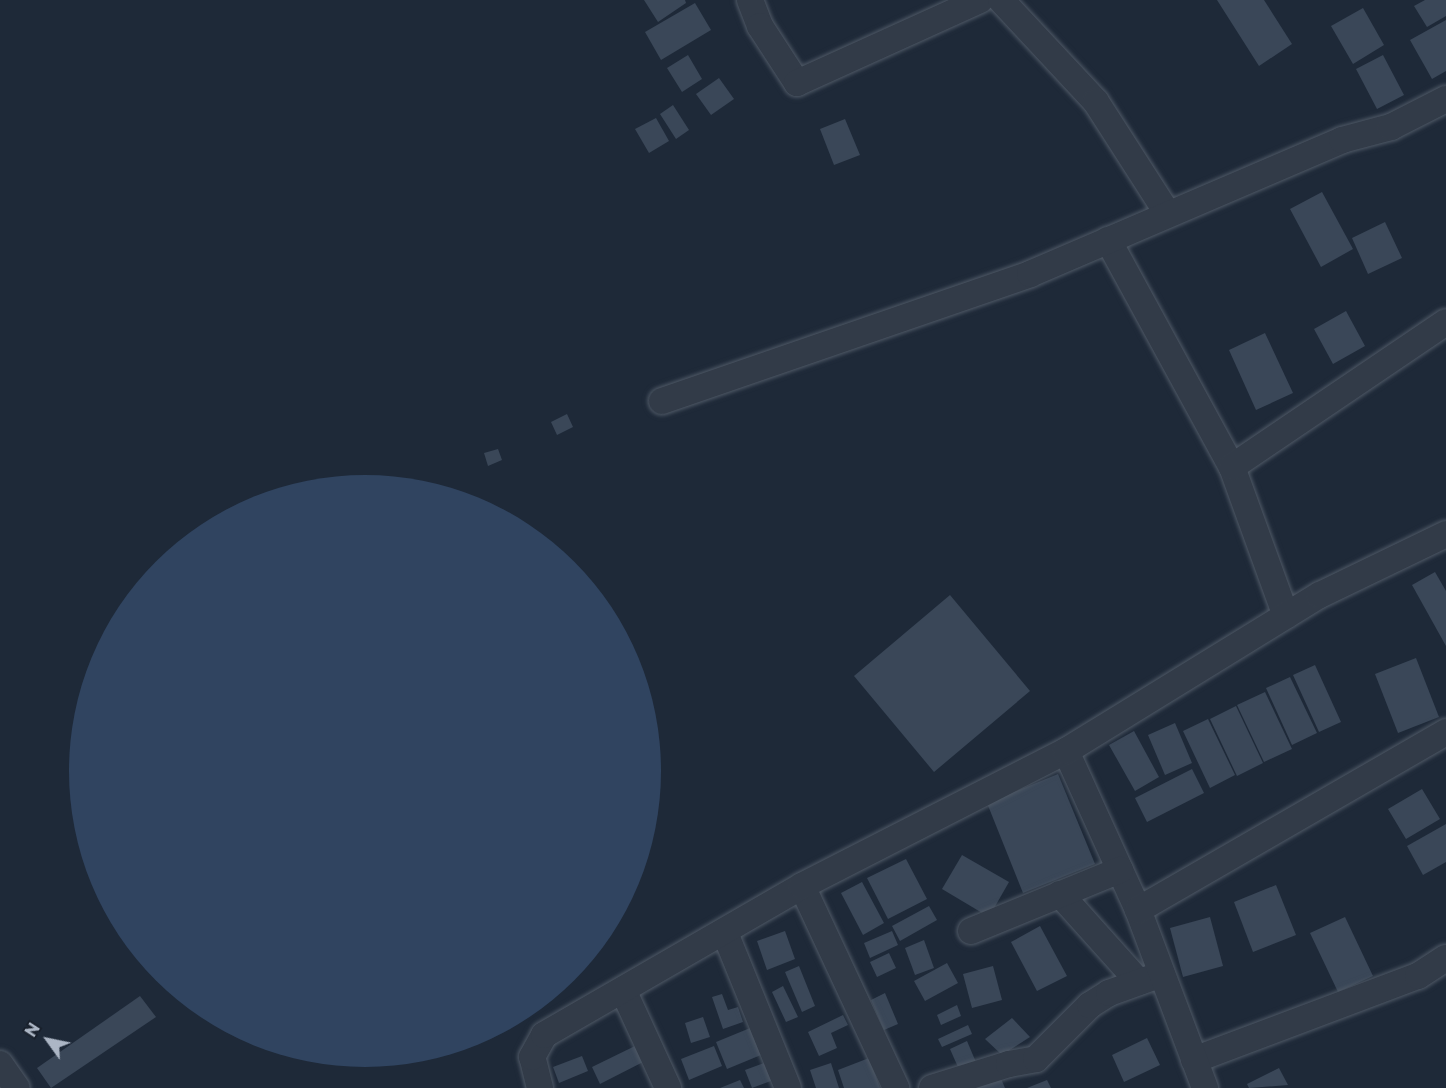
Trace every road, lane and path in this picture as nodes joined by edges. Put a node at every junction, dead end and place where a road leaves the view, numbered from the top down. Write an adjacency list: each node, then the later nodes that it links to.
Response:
1 (750, 0): 2 (street)
2 (980, 0)
3 (1001, 0): 5 (street)
4 (1446, 99): 5 (street)
5 (1168, 214): 6 (street)
6 (1108, 240): 8 (street); 9 (street)
7 (1446, 322): 9 (street)
8 (662, 401)
9 (1232, 467): 11 (street)
10 (1446, 534): 11 (street)
11 (1287, 616): 13 (street)
12 (1446, 732): 17 (street)
13 (1066, 750): 14 (street); 15 (street)
14 (1120, 870): 16 (street); 17 (street)
15 (801, 886): 19 (street); 29 (street)
16 (1060, 894): 18 (street); 21 (street)
17 (1138, 910): 21 (street)
18 (971, 931)
19 (725, 933): 22 (street); 28 (street)
20 (1446, 958): 23 (street)
21 (1151, 978): 23 (street); 30 (street)
22 (623, 990): 26 (street); 27 (street)
23 (1194, 1060): 31 (street)
24 (0, 1064): 25 (street)
25 (17, 1088)
26 (540, 1088)
27 (668, 1088)
28 (788, 1088)
29 (896, 1088)
30 (932, 1088)
31 (1204, 1088)

